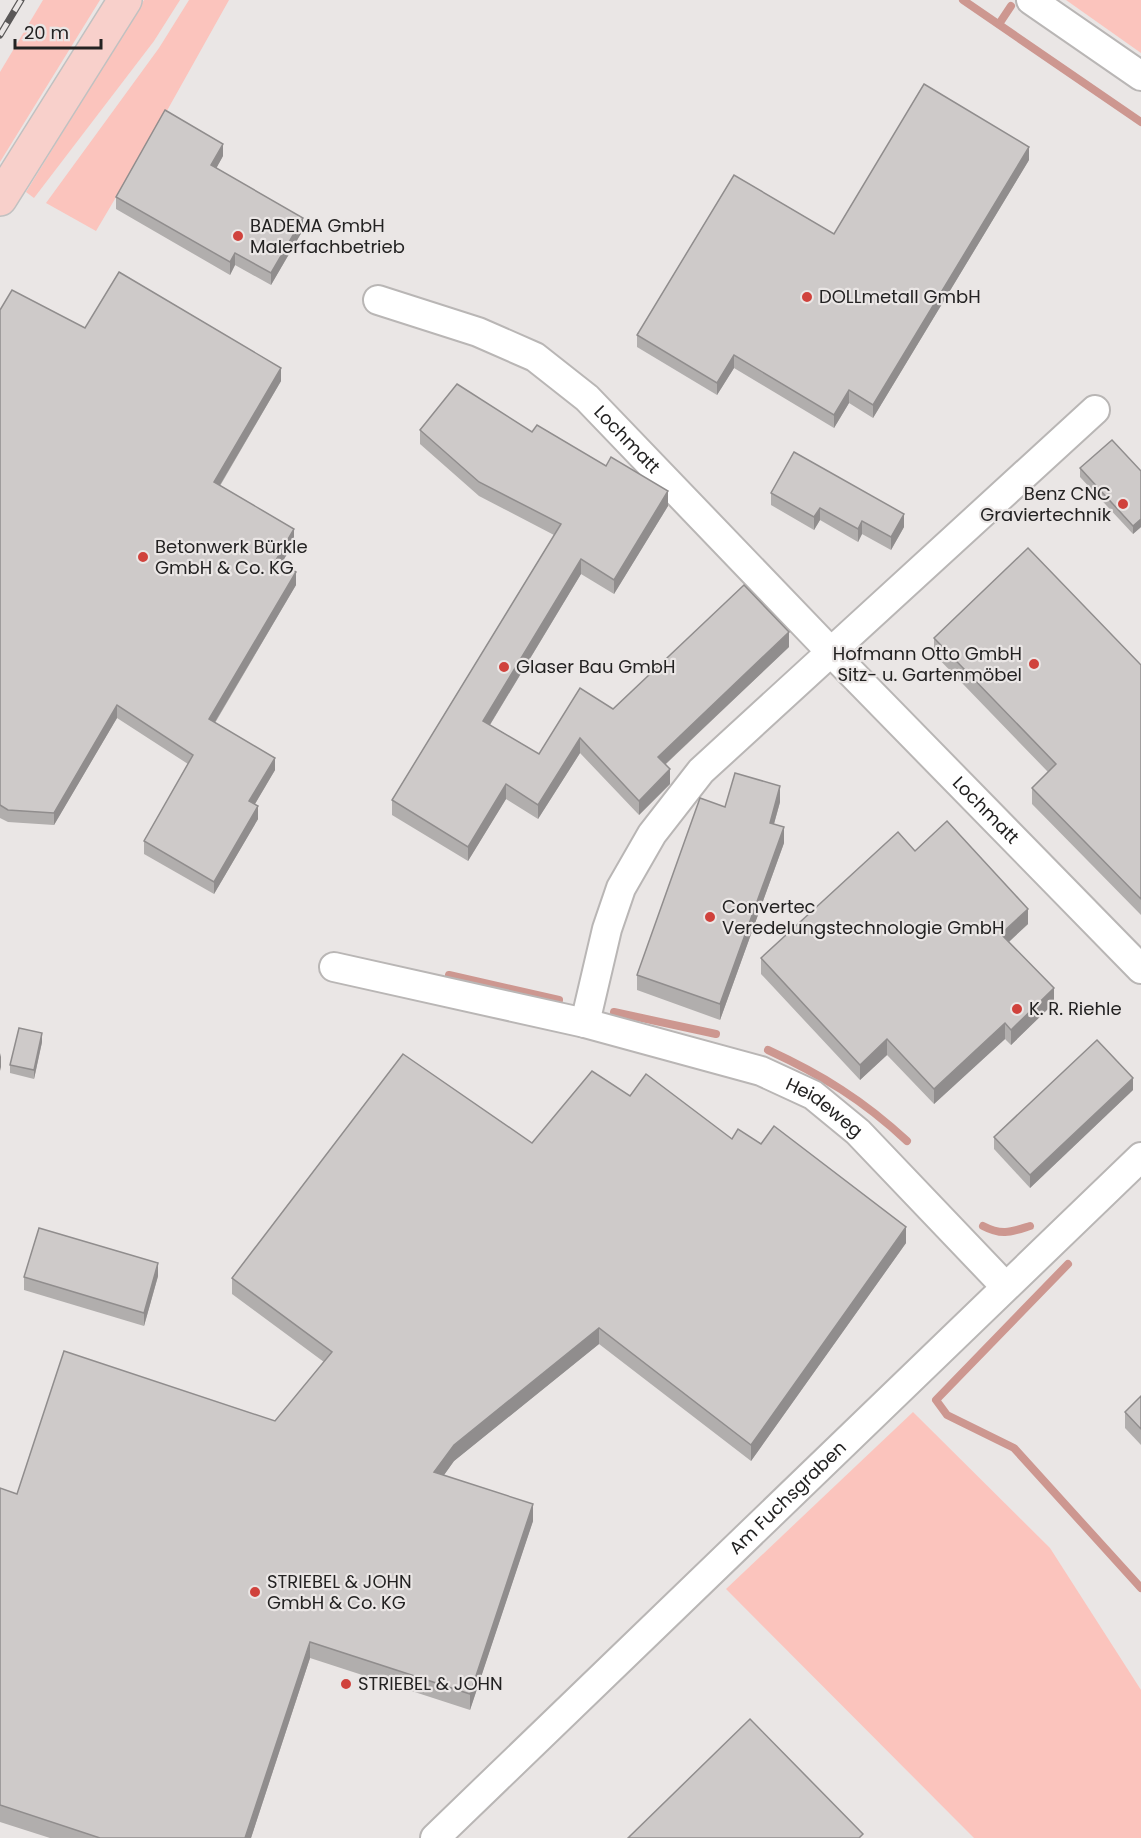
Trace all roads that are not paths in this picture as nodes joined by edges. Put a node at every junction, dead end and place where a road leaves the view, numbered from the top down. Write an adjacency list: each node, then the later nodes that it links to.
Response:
1 (125, 0): 4 (main road)
2 (1030, 0): 3 (street)
3 (1141, 76)
4 (0, 199)
5 (378, 300): 7 (street, Lochmatt)
6 (1095, 410): 7 (street)
7 (830, 651): 9 (street, Lochmatt); 10 (street)
8 (334, 967): 10 (street, Heideweg)
9 (1141, 969)
10 (585, 1023): 12 (street, Heideweg)
11 (1141, 1157): 12 (street, Am Fuchsgraben)
12 (1005, 1287): 13 (street, Am Fuchsgraben)
13 (435, 1838)

